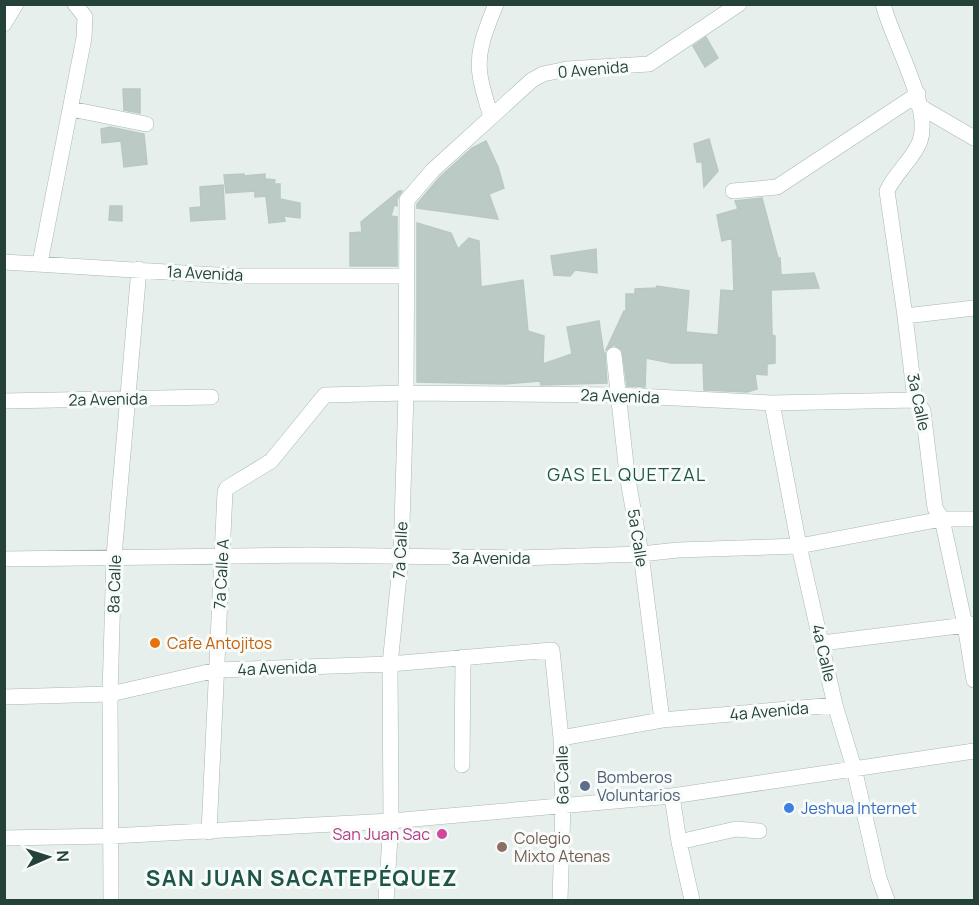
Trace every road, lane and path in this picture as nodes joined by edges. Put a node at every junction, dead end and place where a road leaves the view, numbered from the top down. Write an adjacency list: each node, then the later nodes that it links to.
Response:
1 (16, 4): 6 (street)
2 (75, 4): 8 (street)
3 (496, 4): 9 (street)
4 (739, 4): 9 (street, 0 Avenida)
5 (883, 4): 7 (street, 3a Calle)
6 (4, 24)
7 (918, 100): 11 (street); 12 (street); 19 (street, 3a Calle)
8 (71, 109): 10 (street); 15 (street)
9 (491, 117): 13 (street, 0 Avenida)
10 (146, 124)
11 (975, 138)
12 (733, 191)
13 (407, 200): 17 (street, 7a Calle)
14 (4, 262): 15 (street, 1a Avenida)
15 (40, 263): 16 (street, 1a Avenida)
16 (139, 269): 17 (street, 1a Avenida); 25 (street, 8a Calle)
17 (405, 276): 21 (street, 7a Calle)
18 (975, 308): 19 (street)
19 (905, 316): 26 (street, 3a Calle)
20 (614, 355): 23 (street, 5a Calle)
21 (406, 393): 22 (street, 2a Avenida); 23 (street, 2a Avenida); 35 (street, 7a Calle)
22 (325, 395): 33 (street, 7a Calle A)
23 (617, 395): 28 (street, 2a Avenida); 32 (street, 5a Calle)
24 (211, 397): 25 (street, 2a Avenida)
25 (128, 399): 27 (street, 2a Avenida); 34 (street, 8a Calle)
26 (915, 400): 28 (street, 2a Avenida); 29 (street, 3a Calle)
27 (4, 401)
28 (772, 403): 31 (street, 4a Calle)
29 (942, 519): 30 (street, 3a Avenida); 31 (street, 3a Avenida); 37 (street, 3a Calle)
30 (975, 519)
31 (799, 546): 32 (street, 3a Avenida); 38 (street, 4a Calle)
32 (641, 554): 35 (street, 3a Avenida); 47 (street, 5a Calle)
33 (222, 555): 34 (street, 3a Avenida); 35 (street, 3a Avenida); 42 (street, 7a Calle A)
34 (114, 556): 36 (street, 3a Avenida); 44 (street, 8a Calle)
35 (401, 557): 41 (street, 7a Calle)
36 (4, 559)
37 (970, 624): 38 (street); 43 (street, 3a Calle)
38 (822, 643): 46 (street, 4a Calle)
39 (552, 650): 40 (street, 4a Avenida); 48 (street, 6a Calle)
40 (463, 657): 41 (street, 4a Avenida); 50 (street)
41 (390, 664): 42 (street, 4a Avenida); 54 (street, 7a Calle)
42 (217, 670): 44 (street, 4a Avenida); 56 (street, 7a Calle A)
43 (975, 680)
44 (110, 694): 45 (street, 4a Avenida); 57 (street, 8a Calle)
45 (4, 697)
46 (836, 705): 47 (street, 4a Avenida); 51 (street, 4a Calle)
47 (662, 720): 48 (street, 4a Avenida)
48 (561, 738): 53 (street, 6a Calle)
49 (975, 751): 51 (street)
50 (462, 765)
51 (854, 768): 52 (street); 64 (street, 4a Calle)
52 (672, 796): 53 (street); 59 (street)
53 (563, 805): 54 (street); 62 (street, 6a Calle)
54 (391, 821): 56 (street); 61 (street, 7a Calle)
55 (759, 831): 59 (street)
56 (209, 832): 57 (street)
57 (111, 836): 58 (street); 60 (street, 8a Calle)
58 (4, 838)
59 (679, 842): 63 (street)
60 (111, 900)
61 (386, 900)
62 (560, 900)
63 (693, 900)
64 (886, 900)

